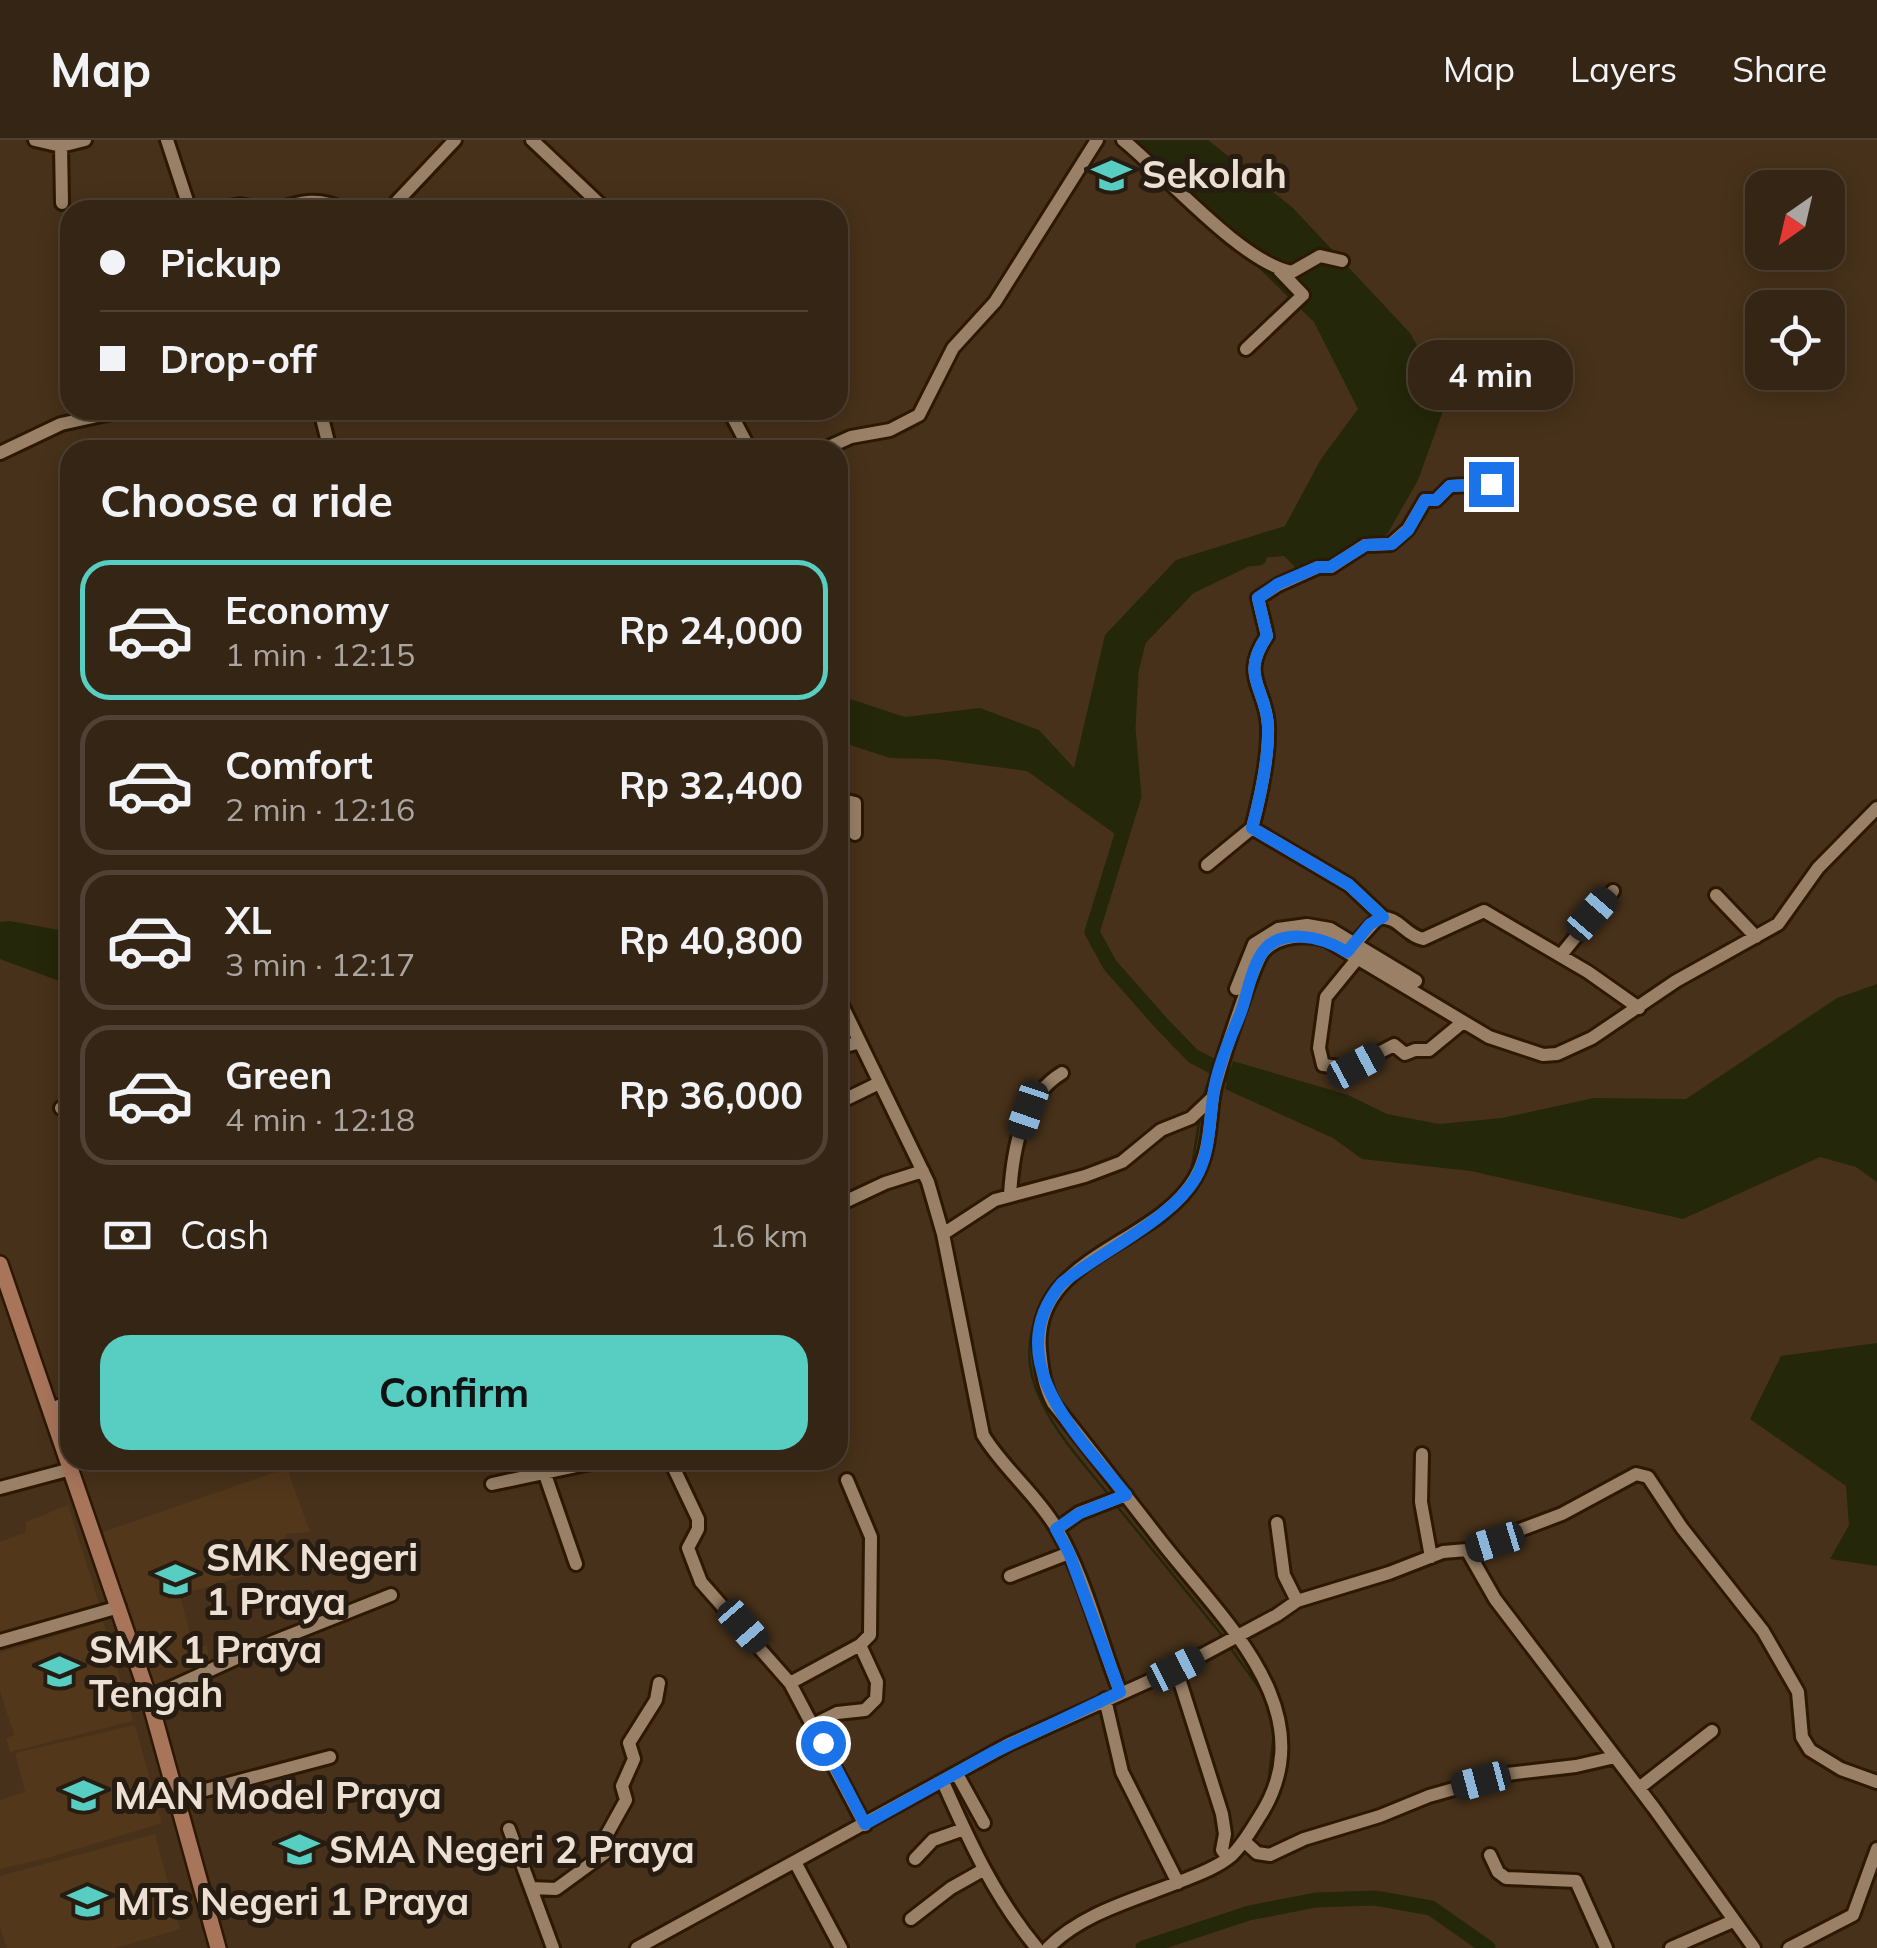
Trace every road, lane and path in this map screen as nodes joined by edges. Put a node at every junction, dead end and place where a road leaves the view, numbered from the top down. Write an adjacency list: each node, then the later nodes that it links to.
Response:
1 (38, 140): 8 (street)
2 (85, 140): 8 (street)
3 (167, 140): 10 (street)
4 (455, 140): 11 (street)
5 (532, 140): 12 (street)
6 (1097, 140): 17 (street)
7 (1123, 140): 14 (street)
8 (60, 146): 9 (street)
9 (62, 200)
10 (187, 200)
11 (398, 200)
12 (595, 200)
13 (1342, 261): 14 (street)
14 (1274, 265): 15 (street)
15 (1246, 349)
16 (79, 420): 18 (street)
17 (844, 440)
18 (0, 453)
19 (1491, 484): 22 (street)
20 (848, 801): 23 (street)
21 (1877, 808): 28 (street)
22 (1252, 828): 24 (street); 27 (street)
23 (855, 834)
24 (1207, 865)
25 (1612, 891): 30 (street)
26 (1716, 894): 28 (street)
27 (1383, 917): 29 (street); 30 (street)
28 (1753, 934): 34 (street)
29 (1352, 950): 31 (street); 32 (street); 36 (street); 36 (street)
30 (1562, 955): 34 (street)
31 (1247, 972): 33 (street); 42 (street)
32 (1416, 981)
33 (1236, 989)
34 (1636, 1006): 36 (street)
35 (848, 1017): 37 (street)
36 (1463, 1022)
37 (860, 1042): 38 (street); 40 (street)
38 (848, 1045)
39 (1062, 1072): 44 (street)
40 (879, 1083): 41 (street); 43 (street)
41 (848, 1098)
42 (1207, 1102): 44 (street); 60 (street)
43 (923, 1171): 45 (street); 46 (street)
44 (1010, 1194): 46 (street)
45 (848, 1200)
46 (943, 1234): 62 (street)
47 (0, 1264): 49 (main road)
48 (60, 1406): 49 (street)
49 (51, 1409): 50 (main road)
50 (60, 1436)
51 (1422, 1454): 65 (street)
52 (67, 1470): 59 (street)
53 (71, 1470): 70 (main road)
54 (531, 1470): 58 (street)
55 (543, 1470): 66 (street)
56 (675, 1470): 76 (street)
57 (847, 1480): 73 (street)
58 (492, 1484)
59 (0, 1488)
60 (1126, 1495): 62 (street); 71 (street)
61 (1277, 1523): 69 (street)
62 (1056, 1529): 64 (street)
63 (1467, 1550): 65 (street); 83 (street); 86 (street)
64 (1069, 1553): 67 (street); 77 (street)
65 (1431, 1557): 69 (street)
66 (576, 1564)
67 (1010, 1576)
68 (391, 1595): 78 (street)
69 (1296, 1601): 71 (street)
70 (119, 1608): 72 (street); 78 (main road)
71 (1232, 1637): 74 (street); 93 (street)
72 (0, 1641)
73 (860, 1645): 76 (street); 80 (street)
74 (1176, 1669): 77 (street); 95 (street)
75 (659, 1683): 101 (street)
76 (790, 1683): 80 (street)
77 (1120, 1692): 79 (street)
78 (149, 1698): 88 (main road)
79 (1104, 1699): 84 (street); 100 (street)
80 (813, 1725): 90 (street)
81 (1712, 1732): 87 (street)
82 (330, 1756): 88 (street)
83 (1615, 1757): 87 (street); 93 (street)
84 (957, 1774): 85 (street); 89 (street)
85 (943, 1782): 90 (street); 91 (street)
86 (1877, 1782)
87 (1639, 1788): 103 (street)
88 (175, 1798): 104 (main road)
89 (984, 1823)
90 (865, 1824): 98 (street)
91 (964, 1828): 97 (street); 99 (street)
92 (510, 1829): 101 (street)
93 (1244, 1841): 95 (street)
94 (1877, 1849): 113 (street)
95 (1225, 1855): 100 (street)
96 (1490, 1855): 110 (street)
97 (915, 1858)
98 (794, 1862): 106 (street); 107 (street)
99 (984, 1870): 102 (street); 108 (street)
100 (1176, 1879): 109 (street)
101 (531, 1888): 105 (street)
102 (911, 1920)
103 (1733, 1921): 111 (street); 112 (street)
104 (218, 1948)
105 (553, 1948)
106 (637, 1948)
107 (841, 1948)
108 (1036, 1948)
109 (1048, 1948)
110 (1606, 1948)
111 (1671, 1948)
112 (1754, 1948)
113 (1789, 1948)

